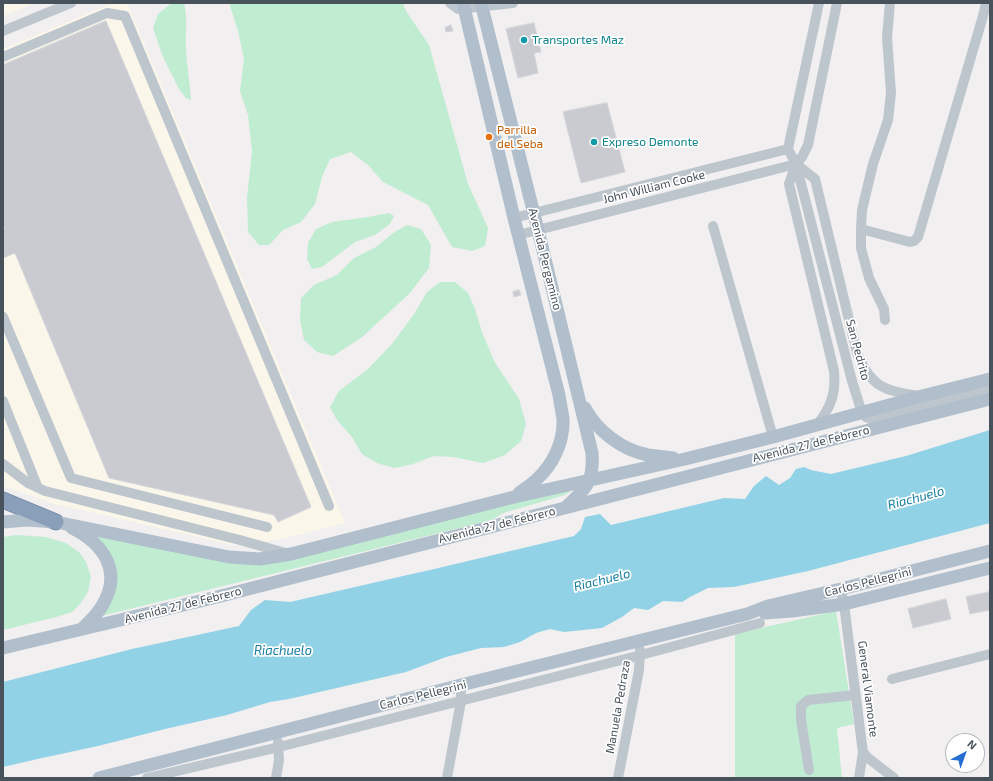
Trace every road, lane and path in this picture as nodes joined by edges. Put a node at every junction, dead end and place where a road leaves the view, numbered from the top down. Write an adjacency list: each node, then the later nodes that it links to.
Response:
1 (71, 3): 10 (street)
2 (450, 3): 9 (street)
3 (513, 3): 8 (street)
4 (819, 3): 12 (street)
5 (837, 3): 13 (street)
6 (890, 3): 17 (street)
7 (986, 3): 17 (street)
8 (482, 5): 9 (street); 14 (main road, Avenida Pergamino)
9 (464, 6): 15 (main road, Avenida Pergamino)
10 (3, 31)
11 (3, 57): 39 (street)
12 (788, 149): 13 (street, San Pedrito); 14 (street, John William Cooke)
13 (796, 164): 18 (street, John William Cooke); 25 (street, San Pedrito); 28 (street, San Pedrito); 30 (street)
14 (534, 213): 15 (street, John William Cooke); 18 (main road, Avenida Pergamino)
15 (514, 218): 19 (main road, Avenida Pergamino)
16 (713, 226): 32 (street)
17 (861, 229): 21 (street)
18 (538, 230): 19 (street, John William Cooke); 24 (main road, Avenida Pergamino)
19 (518, 235): 37 (main road, Avenida Pergamino)
20 (3, 317): 43 (street)
21 (885, 320)
22 (990, 379): 25 (main road, Avenida 27 de Febrero)
23 (990, 390): 28 (street)
24 (579, 396): 33 (main road); 35 (main road, Avenida Pergamino)
25 (922, 396): 28 (main road, Avenida 27 de Febrero)
26 (990, 399): 40 (main road, Avenida 27 de Febrero)
27 (3, 401): 31 (street)
28 (862, 413): 30 (main road, Avenida 27 de Febrero)
29 (3, 420): 31 (street)
30 (817, 425): 32 (main road, Avenida 27 de Febrero)
31 (16, 432): 36 (street)
32 (772, 437): 33 (main road, Avenida 27 de Febrero)
33 (685, 459): 35 (main road, Avenida 27 de Febrero)
34 (3, 464): 36 (street)
35 (590, 479): 37 (main road, Avenida 27 de Febrero); 40 (main road, Avenida Pergamino)
36 (38, 488): 45 (street)
37 (514, 497): 45 (main road, Avenida 27 de Febrero)
38 (3, 500): 42 (highway)
39 (329, 506)
40 (565, 507): 51 (main road, Avenida 27 de Febrero)
41 (3, 522): 42 (main road, Avenida 27 de Febrero)
42 (56, 522): 45 (main road, Avenida 27 de Febrero); 51 (main road)
43 (267, 527)
44 (990, 551): 47 (main road, Carlos Pellegrini)
45 (291, 554)
46 (990, 568): 48 (main road, Carlos Pellegrini)
47 (841, 589): 48 (street, General Viamonte); 49 (main road, Carlos Pellegrini)
48 (844, 604): 49 (main road, Carlos Pellegrini); 58 (street, General Viamonte)
49 (747, 614): 52 (main road, Carlos Pellegrini)
50 (760, 623): 55 (street, Carlos Pellegrini)
51 (82, 629): 53 (main road, Avenida 27 de Febrero)
52 (639, 640): 55 (street, Manuela Pedraza); 57 (main road, Carlos Pellegrini)
53 (3, 648)
54 (990, 654): 56 (street)
55 (641, 655): 59 (street, Carlos Pellegrini); 69 (street, Manuela Pedraza)
56 (892, 679)
57 (461, 685): 59 (street); 60 (main road, Carlos Pellegrini)
58 (855, 695): 62 (street, General Viamonte); 63 (street)
59 (461, 701): 61 (street, Carlos Pellegrini); 68 (street)
60 (278, 732): 61 (street); 64 (main road, Carlos Pellegrini)
61 (279, 747): 66 (street, Carlos Pellegrini); 67 (street)
62 (864, 752): 70 (street); 71 (street, General Viamonte)
63 (809, 770)
64 (140, 773): 65 (main road, Carlos Pellegrini)
65 (99, 778)
66 (147, 778)
67 (276, 778)
68 (447, 778)
69 (618, 778)
70 (859, 778)
71 (894, 778)

